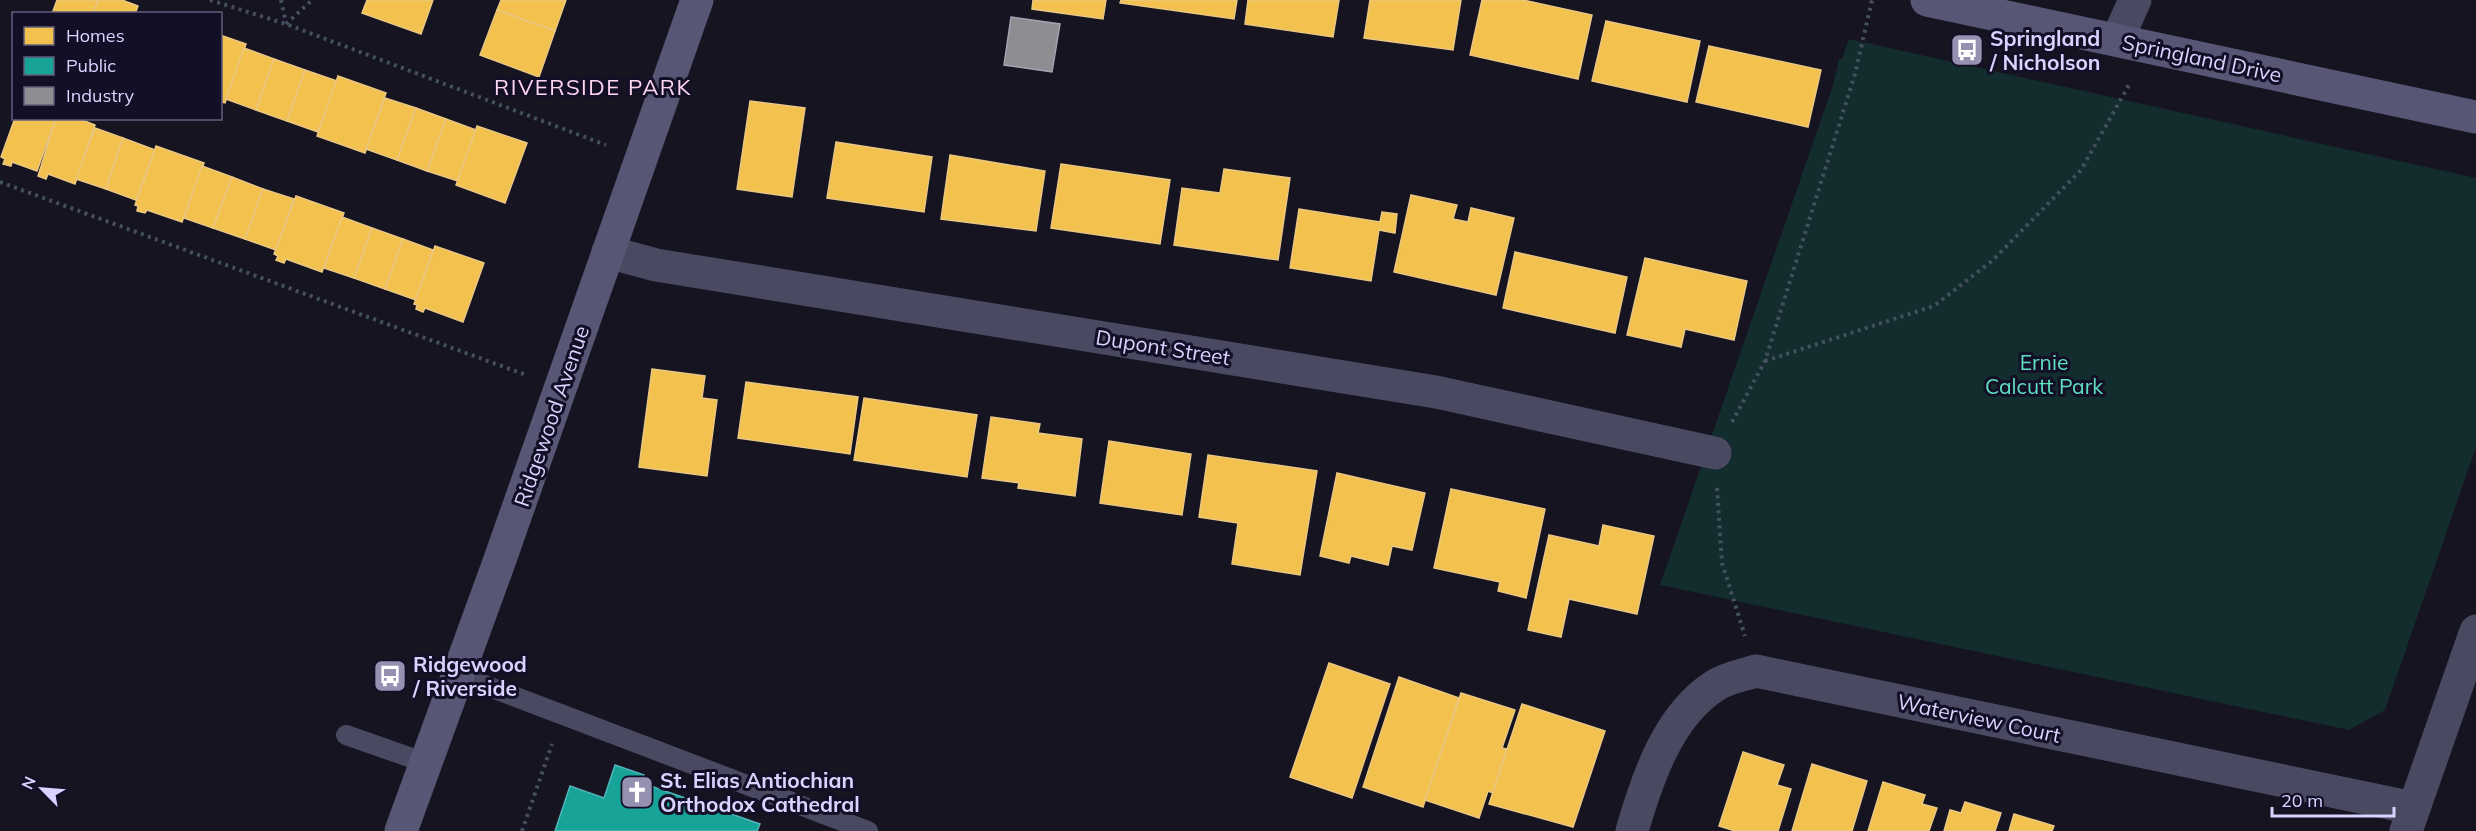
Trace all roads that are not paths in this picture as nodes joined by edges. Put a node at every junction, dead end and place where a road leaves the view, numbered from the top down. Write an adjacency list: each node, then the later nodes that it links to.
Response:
1 (697, 0): 6 (street, Ridgewood Avenue)
2 (1927, 0): 4 (street, Springland Drive)
3 (2135, 0): 4 (street)
4 (2130, 43): 5 (street, Springland Drive)
5 (2476, 117)
6 (608, 252): 7 (street, Dupont Street); 9 (street, Ridgewood Avenue)
7 (1715, 453)
8 (2476, 631): 12 (street)
9 (458, 675): 11 (street, Ridgewood Avenue); 14 (lane)
10 (346, 735): 11 (lane)
11 (426, 763): 13 (street, Ridgewood Avenue)
12 (2409, 820): 15 (street, Waterview Court)
13 (401, 831)
14 (868, 831)
15 (1632, 831)

